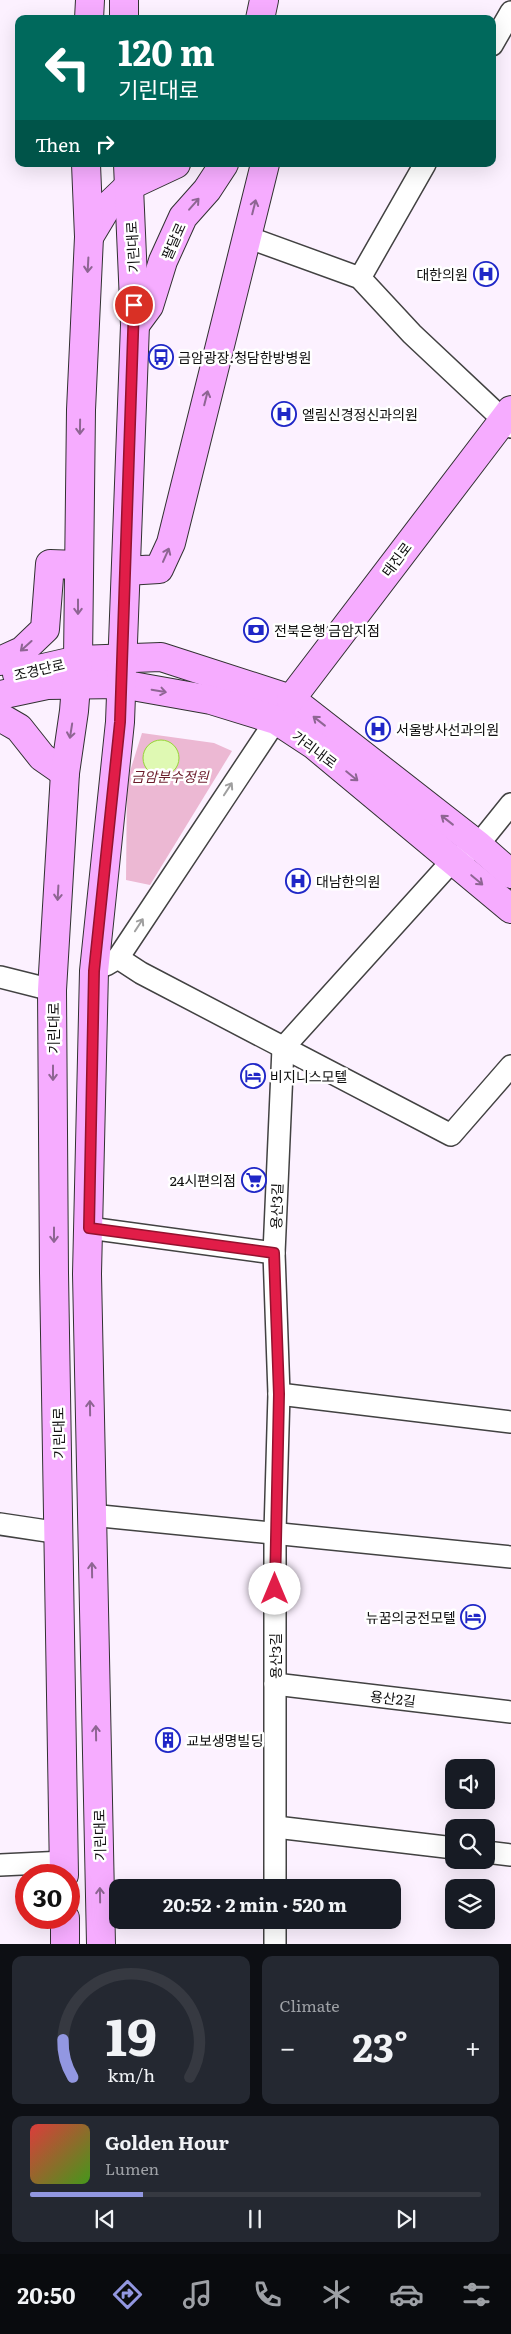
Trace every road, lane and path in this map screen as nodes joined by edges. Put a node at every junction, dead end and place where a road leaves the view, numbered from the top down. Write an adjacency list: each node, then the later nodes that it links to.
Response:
1 (90, 0): 7 (street)
2 (124, 0): 8 (street)
3 (264, 0): 9 (street)
4 (502, 0): 5 (street)
5 (511, 5)
6 (511, 12): 10 (street)
7 (89, 15)
8 (124, 15)
9 (261, 15)
10 (496, 38)
11 (86, 167): 17 (street, 기린대로)
12 (163, 167): 16 (street)
13 (222, 167): 20 (street, 팔달로, one-way to 13)
14 (264, 167): 18 (street, one-way to 14)
15 (423, 167): 19 (street)
16 (129, 175): 17 (street); 20 (street, 기린대로)
17 (89, 237): 22 (street, 기린대로, one-way to 22)
18 (247, 237): 19 (street); 23 (street, one-way to 18)
19 (360, 278): 21 (street, 태진로)
20 (135, 325): 23 (street, 기린대로)
21 (508, 419): 29 (street, 태진로)
22 (78, 564): 24 (street, one-way to 24); 25 (street, 기린대로, one-way to 25)
23 (126, 571): 26 (street, 기린대로)
24 (0, 661)
25 (77, 671): 26 (street, 가리내로); 27 (street, 조경단로); 28 (street, 조경단로); 31 (street, 기린대로, one-way to 31)
26 (122, 671): 29 (street, 가리내로); 38 (street, 기린대로)
27 (0, 678)
28 (0, 695)
29 (283, 709): 33 (street, 가리내로, one-way to 29); 34 (street, 가리내로, one-way to 34); 37 (street, one-way to 29)
30 (0, 717): 31 (street)
31 (65, 773): 40 (street, 기린대로, one-way to 40)
32 (511, 804): 33 (street)
33 (478, 845): 34 (street); 35 (street, 가리내로)
34 (453, 860): 36 (street, 가리내로, one-way to 36); 41 (street)
35 (511, 874)
36 (511, 909)
37 (118, 958): 38 (street); 41 (street)
38 (94, 971): 43 (street, 기린대로)
39 (0, 976): 40 (street, 기린대로)
40 (52, 990): 50 (street, 기린대로, one-way to 50)
41 (283, 1048): 42 (street); 44 (street, 용산3길)
42 (511, 1066)
43 (89, 1228): 44 (street); 47 (street, 기린대로, one-way to 43)
44 (274, 1253): 45 (street, 용산3길)
45 (279, 1394): 46 (street); 49 (street, 용산3길)
46 (511, 1422)
47 (91, 1515): 49 (street); 65 (street, 기린대로, one-way to 47)
48 (0, 1524): 50 (street)
49 (275, 1532): 51 (street); 52 (street, 용산3길)
50 (60, 1533): 58 (street, 기린대로)
51 (511, 1557)
52 (275, 1684): 53 (street, 용산2길); 54 (street, 용산3길)
53 (511, 1712)
54 (276, 1827): 55 (street); 61 (street, 용산3길)
55 (445, 1847)
56 (495, 1853): 57 (street)
57 (511, 1855)
58 (64, 1864)
59 (0, 1865): 60 (street)
60 (15, 1866)
61 (276, 1879)
62 (64, 1929): 64 (street)
63 (275, 1929): 66 (street)
64 (65, 1944)
65 (101, 1944)
66 (275, 1944)

